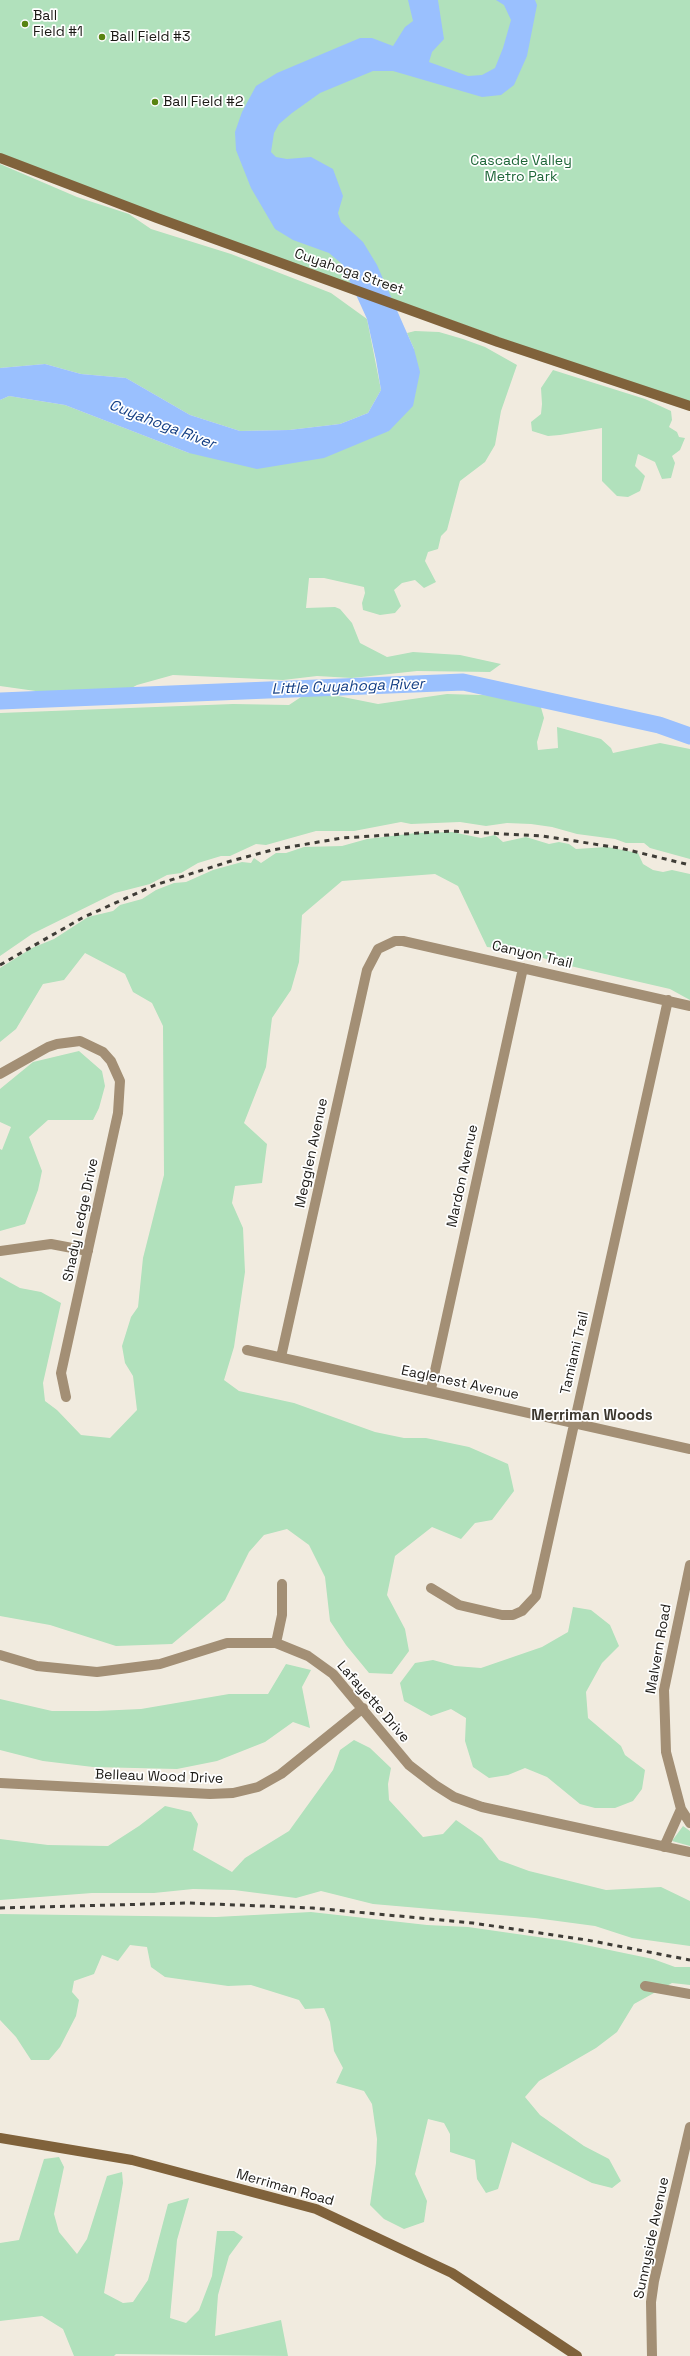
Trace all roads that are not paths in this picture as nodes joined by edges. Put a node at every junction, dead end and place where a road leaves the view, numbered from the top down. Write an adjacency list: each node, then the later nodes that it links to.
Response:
1 (0, 158): 2 (street, Cuyahoga Street)
2 (690, 406)
3 (373, 956): 4 (street, Canyon Trail); 11 (street, Megglen Avenue)
4 (524, 968): 5 (street, Canyon Trail); 12 (street, Mardon Avenue)
5 (668, 1000): 6 (street, Canyon Trail); 14 (street, Tamiami Trail)
6 (690, 1006)
7 (0, 1074): 9 (street, Shady Ledge Drive)
8 (0, 1251): 9 (street)
9 (88, 1251): 13 (street, Shady Ledge Drive)
10 (247, 1350): 11 (street, Eaglenest Avenue)
11 (281, 1357): 12 (street, Eaglenest Avenue)
12 (431, 1389): 14 (street, Eaglenest Avenue)
13 (66, 1397)
14 (574, 1423): 15 (street, Eaglenest Avenue); 18 (street, Tamiami Trail)
15 (690, 1449)
16 (690, 1565): 23 (street, Malvern Road)
17 (282, 1584): 19 (street)
18 (431, 1588)
19 (276, 1643): 20 (street, Lafayette Drive); 21 (street, Lafayette Drive)
20 (0, 1656)
21 (362, 1708): 22 (street, Belleau Wood Drive); 25 (street, Lafayette Drive)
22 (0, 1783)
23 (681, 1810): 24 (street, Malvern Road); 25 (street)
24 (690, 1824)
25 (664, 1847): 26 (street, Lafayette Drive)
26 (690, 1852)
27 (645, 1986): 28 (street)
28 (690, 1994)
29 (690, 2127): 32 (street, Sunnyside Avenue)
30 (0, 2138): 31 (street, Merriman Road)
31 (577, 2356)
32 (652, 2356)

